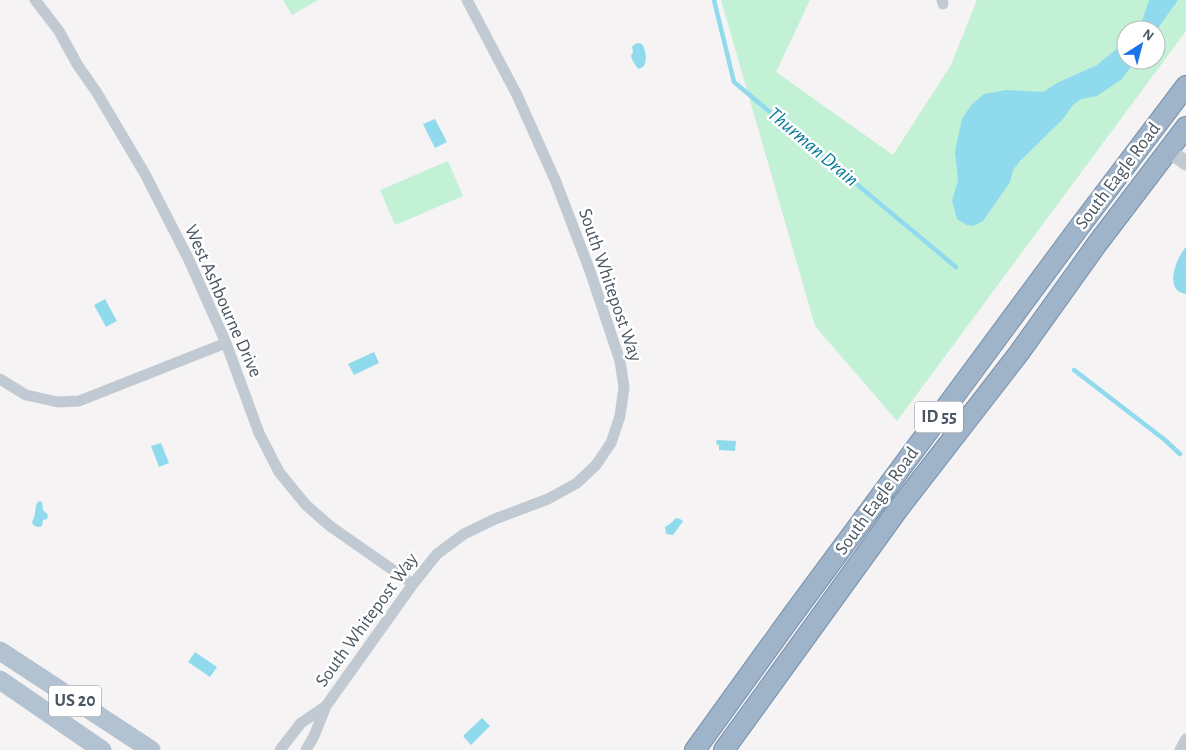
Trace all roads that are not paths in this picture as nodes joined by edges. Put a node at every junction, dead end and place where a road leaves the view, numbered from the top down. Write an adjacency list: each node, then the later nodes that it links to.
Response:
1 (35, 0): 10 (street, West Ashbourne Drive)
2 (467, 0): 13 (street, South Whitepost Way)
3 (1186, 86): 4 (highway, South Eagle Road / ID 55)
4 (1170, 108): 8 (highway); 9 (highway, South Eagle Road / ID 55)
5 (1184, 132): 6 (highway, South Eagle Road / ID 55)
6 (1168, 150): 7 (street); 8 (highway, South Eagle Road / ID 55)
7 (1186, 163)
8 (1048, 311): 12 (highway, South Eagle Road / ID 55)
9 (1017, 312): 12 (highway); 22 (highway, South Eagle Road / ID 55)
10 (226, 343): 11 (street); 13 (street, West Ashbourne Drive)
11 (0, 380)
12 (890, 521): 23 (highway, South Eagle Road / ID 55)
13 (412, 584): 16 (street, South Whitepost Way)
14 (0, 652): 19 (main road, US 20)
15 (0, 680): 18 (main road, US 20)
16 (326, 706): 20 (street, South Whitepost Way); 21 (street, South Whitepost Way)
17 (1186, 739): 24 (street)
18 (102, 750)
19 (151, 750)
20 (280, 750)
21 (306, 750)
22 (695, 750)
23 (724, 750)
24 (1180, 750)

